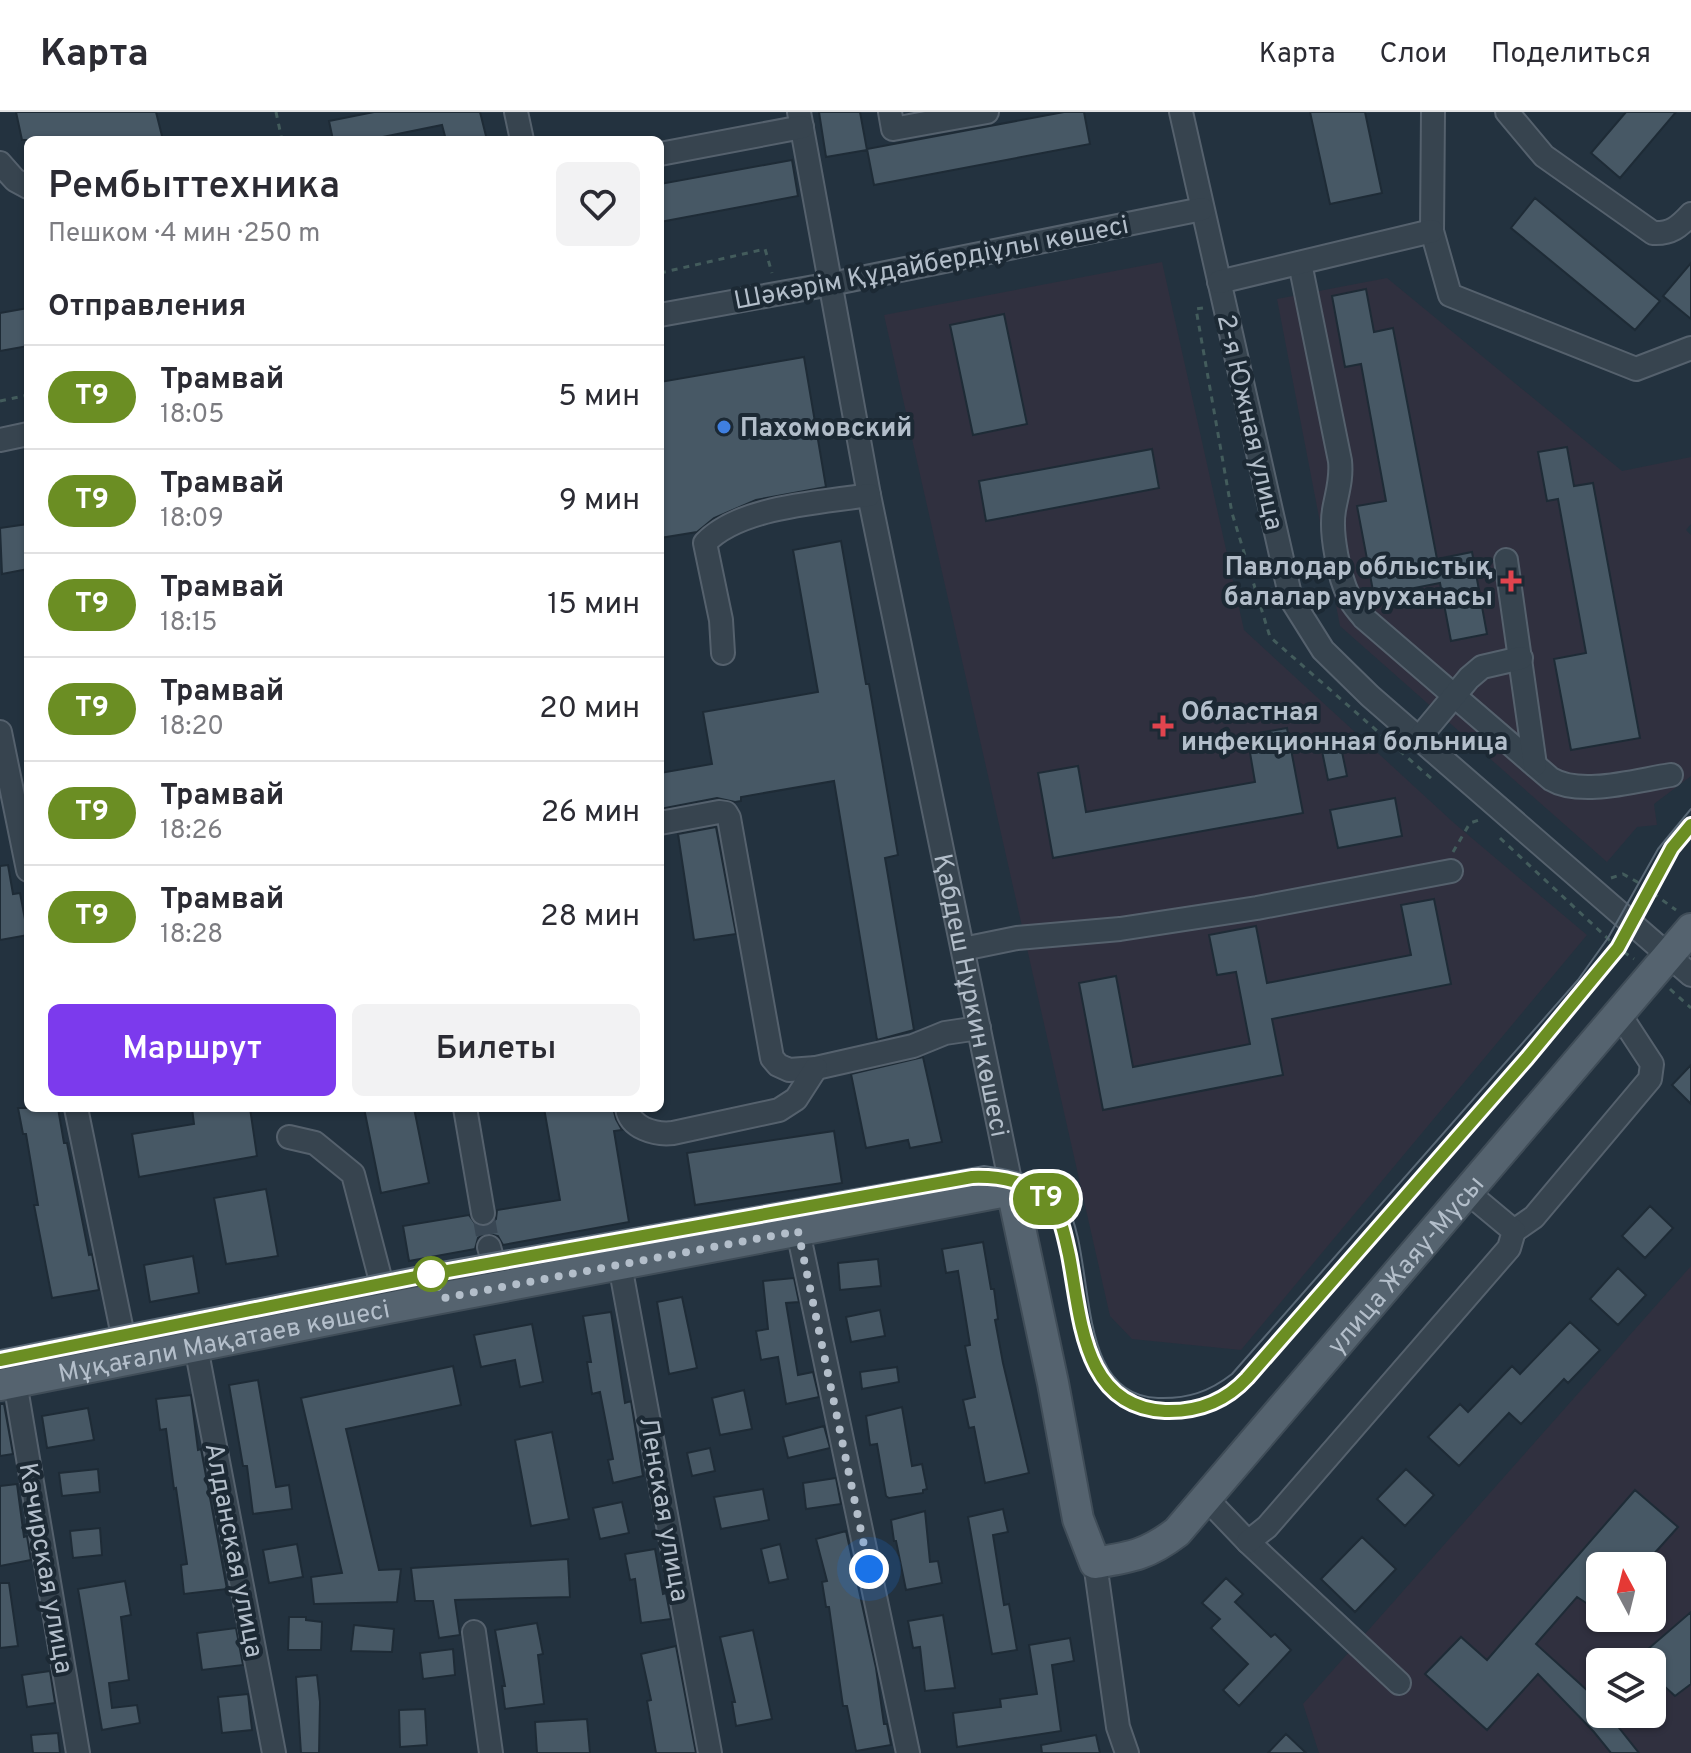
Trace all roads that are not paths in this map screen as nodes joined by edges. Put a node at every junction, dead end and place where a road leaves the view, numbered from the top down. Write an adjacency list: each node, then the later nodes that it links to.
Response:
1 (516, 112): 8 (street)
2 (890, 112): 3 (street)
3 (987, 112)
4 (1181, 112): 12 (street, 2-я Южная улица)
5 (1433, 112): 14 (street)
6 (1507, 112): 13 (street)
7 (800, 120): 9 (street); 17 (street, Қабдеш Нұркин көшесі)
8 (521, 136)
9 (664, 153)
10 (0, 163): 11 (street)
11 (24, 185)
12 (1202, 209): 16 (street, 2-я Южная улица); 17 (street, Шәкәрім Құдайбердіұлы көшесі)
13 (1691, 214)
14 (1432, 231): 15 (street); 19 (street)
15 (1300, 263): 16 (street); 26 (street)
16 (1219, 282): 28 (street, 2-я Южная улица)
17 (831, 284): 18 (street, Шәкәрім Құдайбердіұлы көшесі); 22 (street, Қабдеш Нұркин көшесі)
18 (664, 314)
19 (1691, 348)
20 (24, 435): 21 (street)
21 (0, 440)
22 (869, 495): 24 (street); 35 (street, Қабдеш Нұркин көшесі)
23 (1506, 560): 25 (street)
24 (723, 653)
25 (1521, 658): 26 (street); 29 (street)
26 (1454, 696): 28 (street); 29 (street)
27 (0, 732): 32 (street)
28 (1419, 738): 36 (street, 2-я Южная улица)
29 (1535, 765): 30 (street)
30 (1671, 775)
31 (664, 822): 40 (street)
32 (24, 850)
33 (1451, 871): 35 (street)
34 (1686, 921): 36 (main road, улица Жаяу-Мусы)
35 (963, 949): 39 (street, Қабдеш Нұркин көшесі)
36 (1660, 963): 37 (street); 38 (main road, улица Жаяу-Мусы)
37 (1691, 975)
38 (1618, 1012): 46 (main road, улица Жаяу-Мусы); 49 (street)
39 (979, 1028): 40 (street); 45 (street, Қабдеш Нұркин көшесі)
40 (816, 1068): 43 (street)
41 (77, 1112): 55 (street)
42 (466, 1112): 47 (street)
43 (628, 1112)
44 (289, 1137): 53 (street)
45 (1012, 1190): 48 (main road, Мұқағали Мақатаев көшесі); 59 (main road, Қабдеш Нұркин көшесі)
46 (1466, 1191): 49 (street); 57 (main road, улица Жаяу-Мусы)
47 (483, 1213)
48 (798, 1231): 51 (main road, Мұқағали Мақатаев көшесі); 66 (street)
49 (1514, 1231): 58 (street)
50 (489, 1247): 52 (street)
51 (620, 1265): 52 (main road, Мұқағали Мақатаев көшесі); 65 (street, Ленская улица)
52 (501, 1289): 53 (main road, Мұқағали Мақатаев көшесі)
53 (388, 1308): 54 (main road, Мұқағали Мақатаев көшесі)
54 (196, 1347): 55 (main road, Мұқағали Мақатаев көшесі); 63 (street, Алданская улица)
55 (128, 1360): 56 (main road, Мұқағали Мақатаев көшесі)
56 (8, 1384): 62 (street, Качирская улица)
57 (1206, 1498): 58 (street); 59 (main road, улица Жаяу-Мусы)
58 (1248, 1542): 61 (street)
59 (1095, 1563): 67 (street, Қабдеш Нұркин көшесі)
60 (474, 1632): 64 (street)
61 (1399, 1683)
62 (78, 1753)
63 (274, 1753)
64 (491, 1753)
65 (710, 1753)
66 (908, 1753)
67 (1127, 1753)

